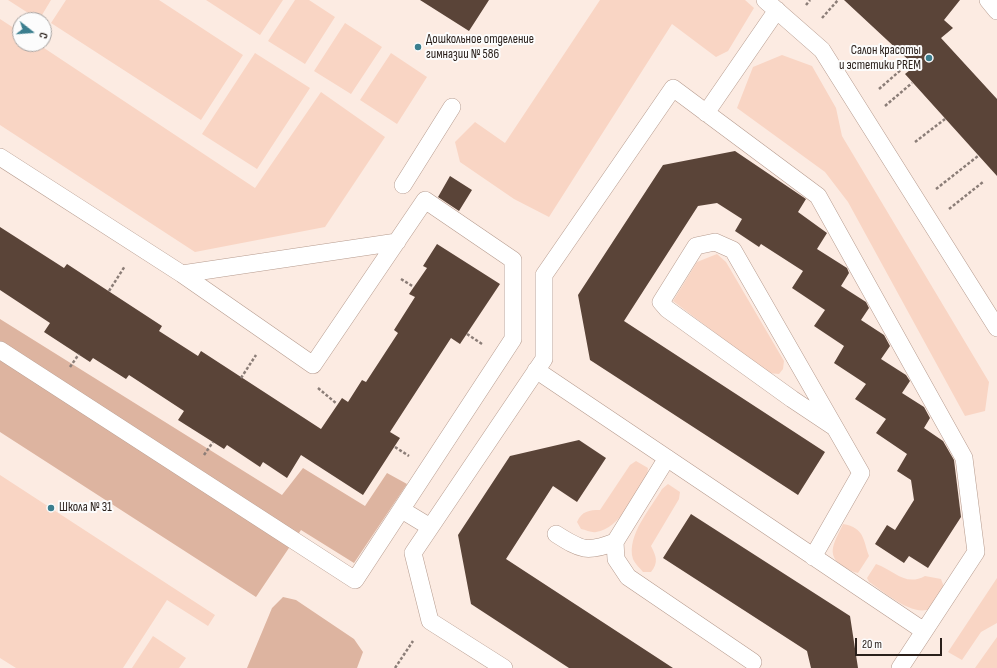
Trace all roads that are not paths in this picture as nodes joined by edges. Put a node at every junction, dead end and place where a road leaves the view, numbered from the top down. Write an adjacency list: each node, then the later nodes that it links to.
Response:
1 (988, 0): 3 (lane)
2 (771, 5): 5 (lane); 10 (lane)
3 (997, 11)
4 (452, 107): 7 (lane)
5 (706, 113): 12 (lane); 20 (lane)
6 (0, 157): 9 (lane)
7 (425, 200): 8 (lane); 15 (lane)
8 (397, 242): 9 (lane); 9 (lane)
9 (182, 274)
10 (997, 328)
11 (0, 350): 15 (lane)
12 (536, 370): 14 (lane); 16 (lane)
13 (834, 426): 13 (lane); 19 (lane)
14 (667, 458): 18 (lane); 19 (lane)
15 (402, 510): 16 (lane)
16 (430, 528): 22 (lane)
17 (556, 534): 18 (lane)
18 (615, 542): 21 (lane)
19 (813, 557): 20 (lane)
20 (924, 631): 23 (lane)
21 (753, 662)
22 (504, 668)
23 (900, 668)

